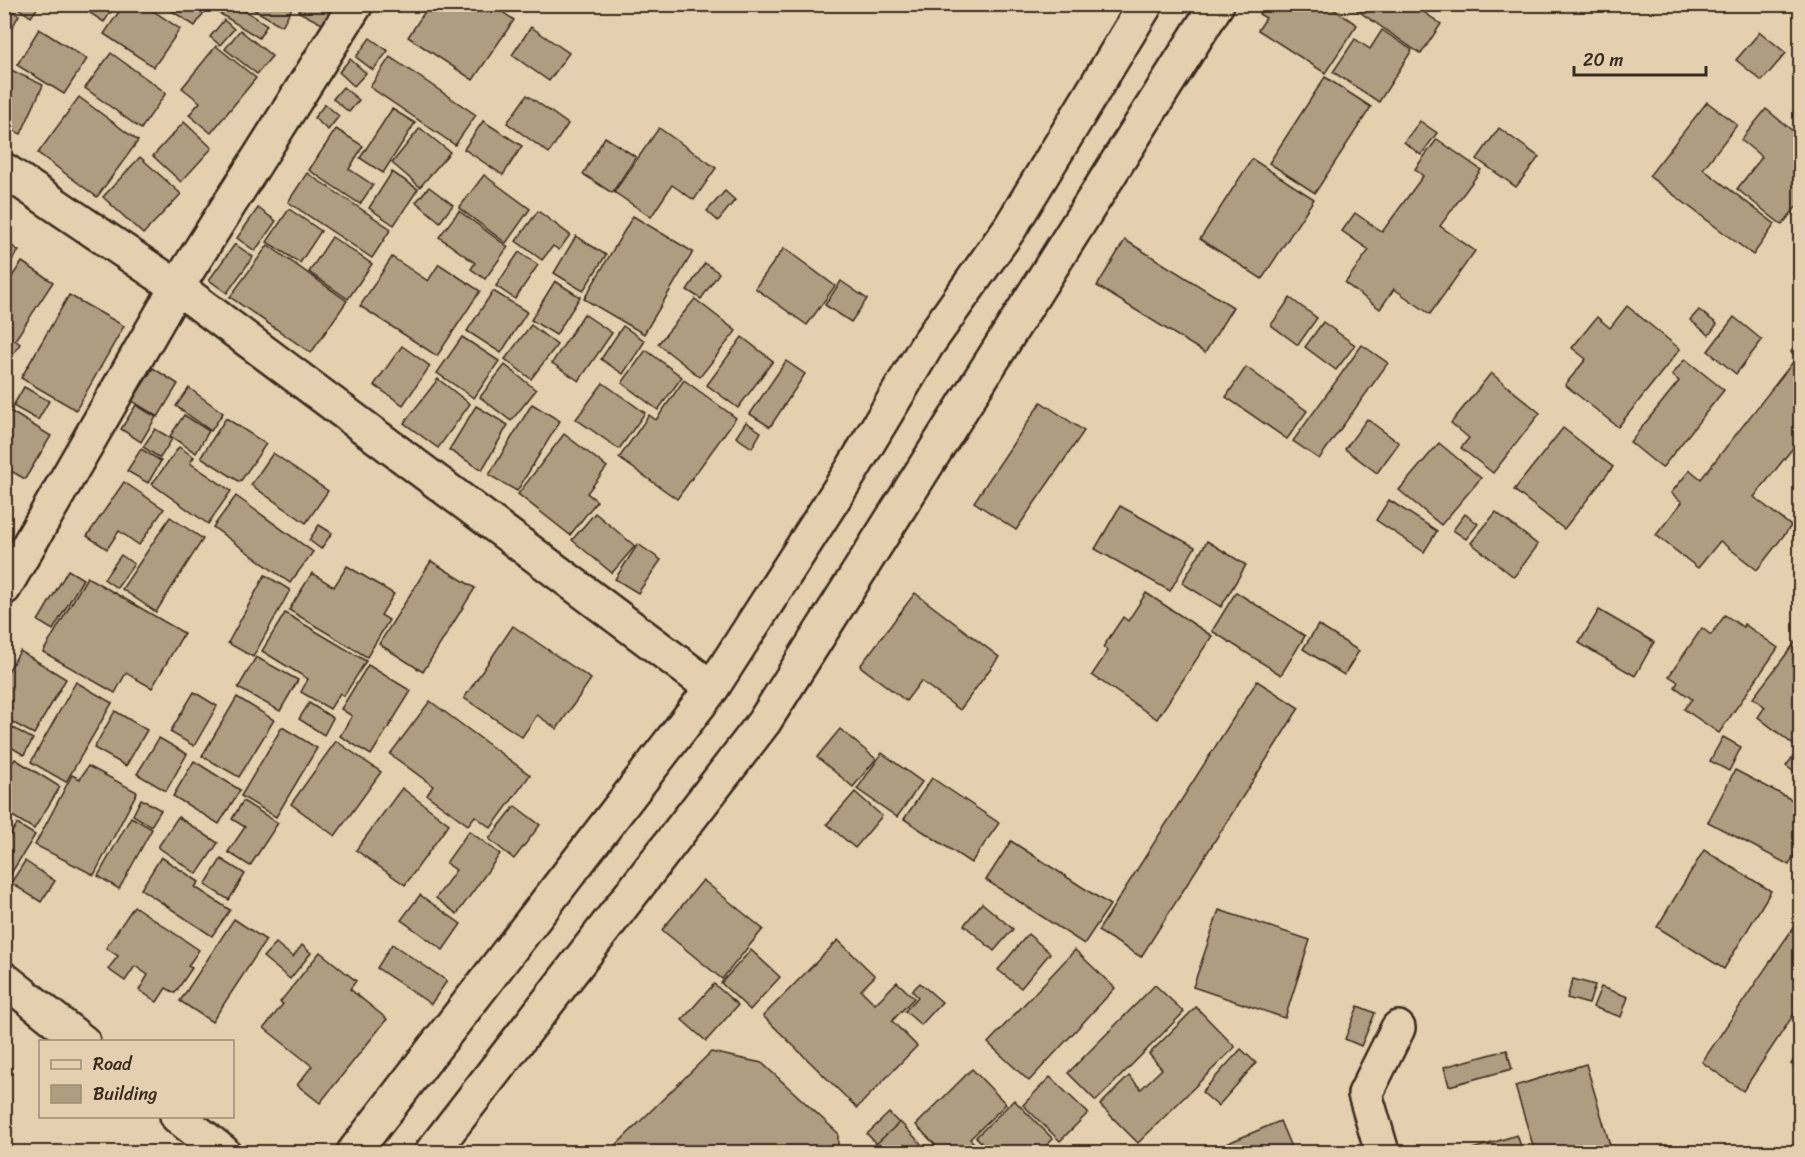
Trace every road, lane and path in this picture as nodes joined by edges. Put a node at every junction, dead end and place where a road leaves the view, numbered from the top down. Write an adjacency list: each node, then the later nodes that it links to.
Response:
1 (356, 4): 5 (main road)
2 (1146, 4): 7 (main road)
3 (1217, 4): 14 (main road)
4 (4, 170): 5 (main road)
5 (177, 288): 6 (main road); 7 (main road)
6 (4, 588)
7 (712, 688): 13 (main road)
8 (4, 979): 10 (main road)
9 (1398, 1028): 15 (main road)
10 (82, 1040)
11 (180, 1118): 12 (main road)
12 (223, 1152)
13 (354, 1152)
14 (432, 1152)
15 (1382, 1152)

